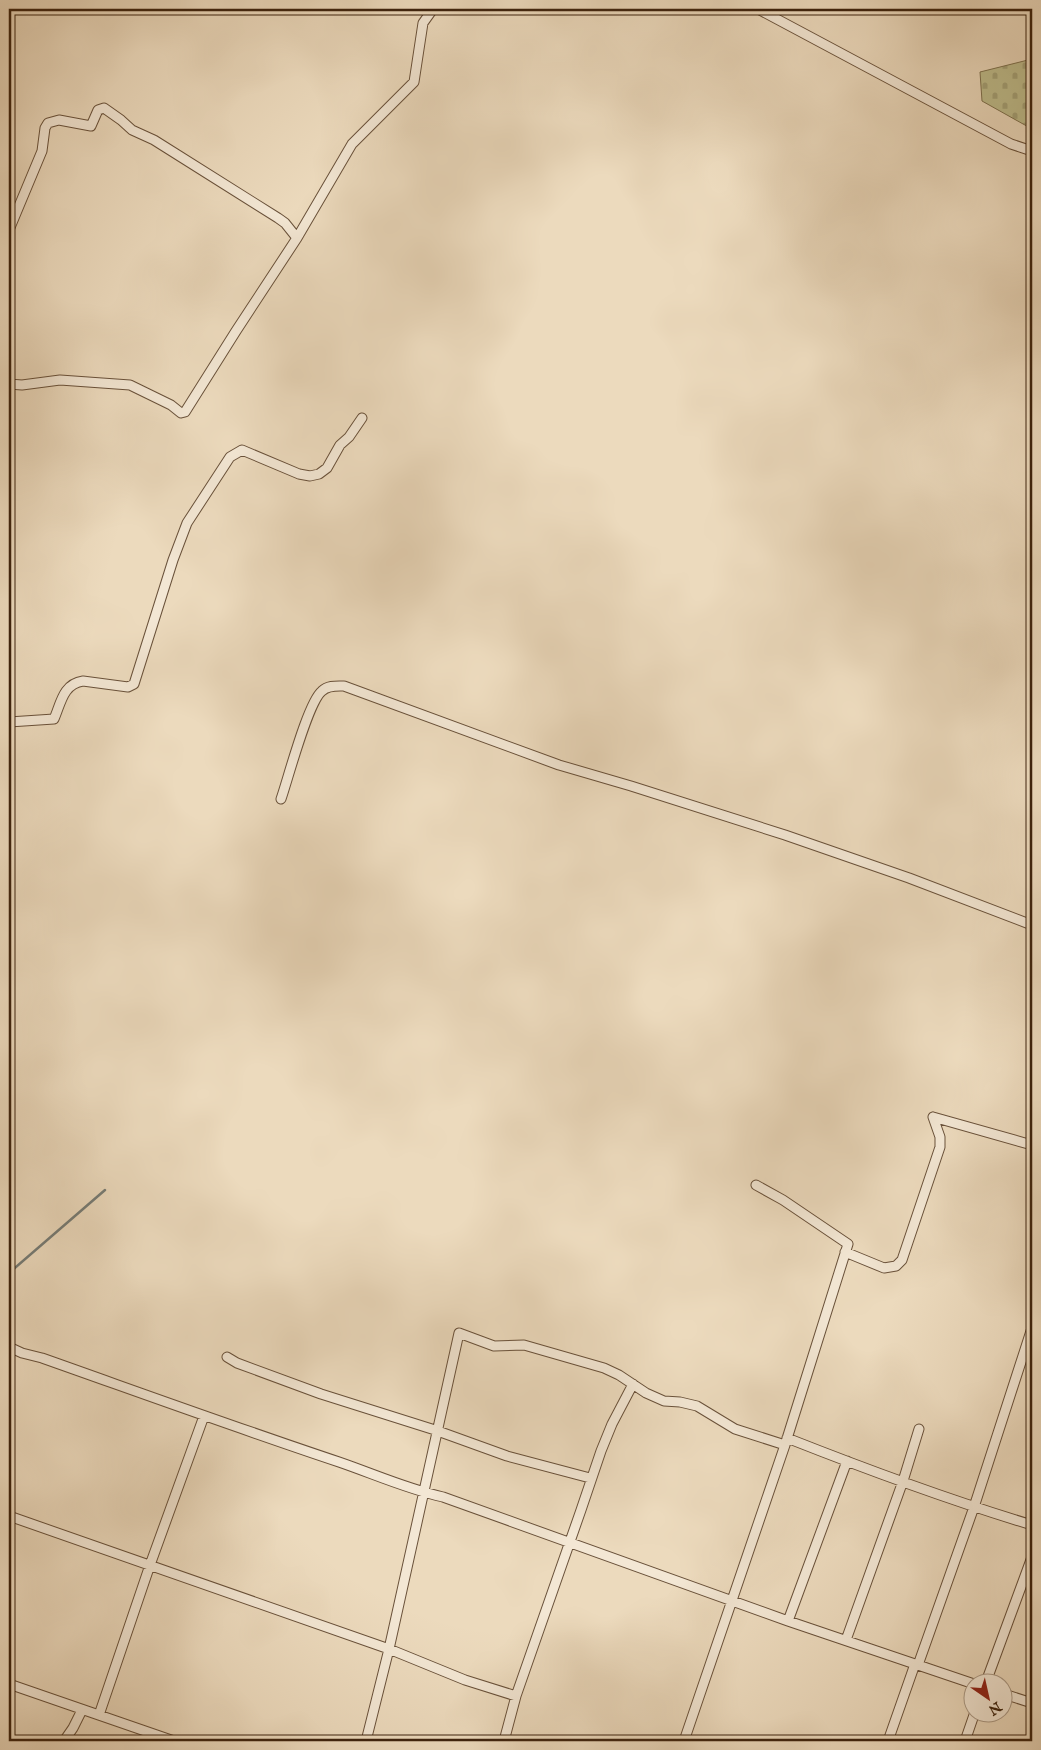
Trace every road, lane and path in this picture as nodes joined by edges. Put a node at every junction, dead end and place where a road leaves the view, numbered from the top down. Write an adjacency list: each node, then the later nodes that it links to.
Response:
1 (433, 9): 5 (street)
2 (758, 9): 3 (street)
3 (1032, 151)
4 (9, 230): 5 (street)
5 (297, 238): 6 (street)
6 (9, 384)
7 (362, 418): 8 (street)
8 (9, 722)
9 (282, 800): 10 (street)
10 (1032, 925)
11 (1032, 1145): 13 (street)
12 (756, 1185): 13 (street)
13 (845, 1252): 21 (street)
14 (1032, 1328): 26 (street)
15 (9, 1347): 18 (street)
16 (227, 1356): 20 (street)
17 (633, 1384): 20 (street); 21 (street); 23 (street)
18 (204, 1416): 25 (street); 31 (street)
19 (920, 1429): 24 (street)
20 (437, 1430): 23 (street); 25 (street)
21 (786, 1441): 22 (street); 32 (street)
22 (847, 1461): 24 (street); 33 (street)
23 (590, 1478): 29 (street)
24 (903, 1482): 26 (street); 34 (street)
25 (423, 1492): 29 (street); 35 (street)
26 (974, 1507): 28 (street); 36 (street)
27 (9, 1516): 31 (street)
28 (1032, 1524)
29 (569, 1543): 32 (street); 40 (street)
30 (1032, 1557): 37 (street)
31 (150, 1566): 35 (street); 44 (street)
32 (732, 1601): 33 (street); 50 (street)
33 (788, 1621): 34 (street)
34 (846, 1640): 36 (street)
35 (389, 1648): 40 (street); 48 (street)
36 (917, 1665): 38 (street); 51 (street)
37 (990, 1672)
38 (964, 1681)
39 (9, 1684): 43 (street)
40 (516, 1696): 49 (street)
41 (1014, 1697): 42 (street)
42 (1032, 1703)
43 (82, 1710): 44 (street); 46 (street)
44 (99, 1715): 47 (street)
45 (972, 1722): 52 (street)
46 (64, 1741)
47 (174, 1741)
48 (366, 1741)
49 (504, 1741)
50 (684, 1741)
51 (888, 1741)
52 (965, 1741)

